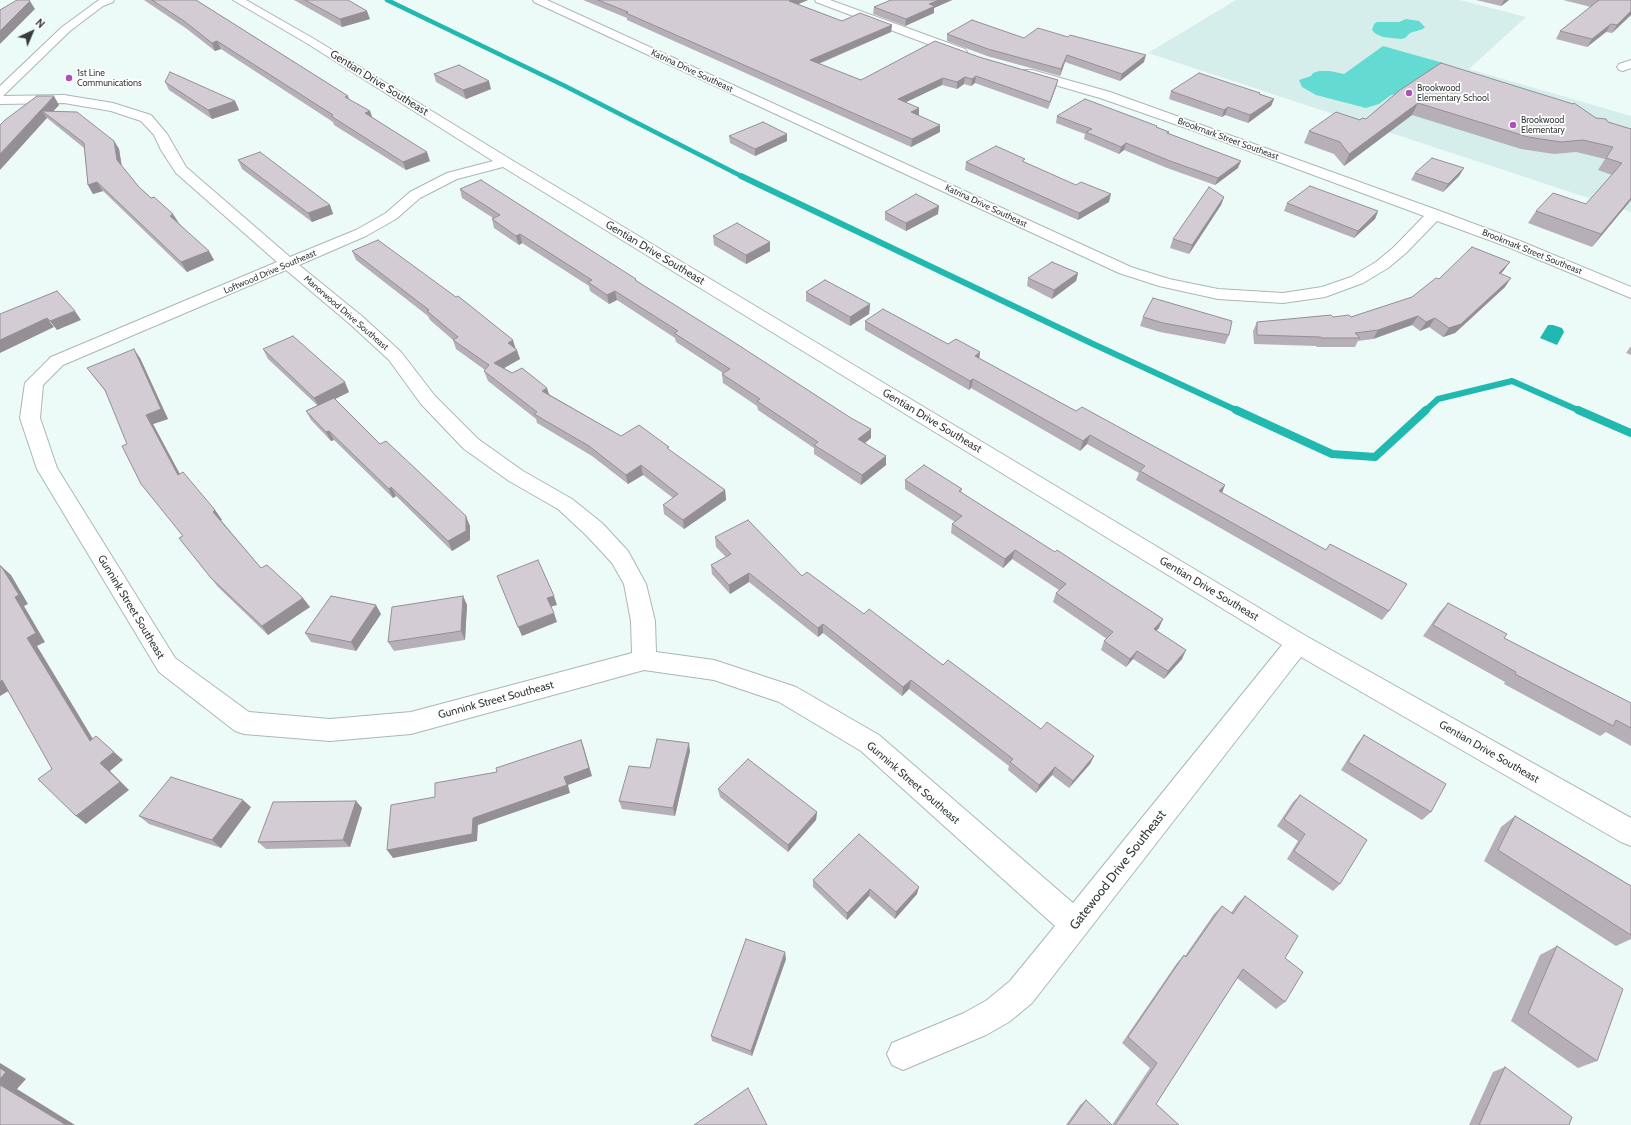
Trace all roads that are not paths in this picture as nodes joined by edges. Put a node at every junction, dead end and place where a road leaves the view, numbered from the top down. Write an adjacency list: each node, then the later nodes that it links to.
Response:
1 (109, 0): 9 (street)
2 (238, 0): 11 (street, Gentian Drive Southeast)
3 (538, 0): 12 (street, Katrina Drive Southeast)
4 (820, 0): 6 (street)
5 (856, 3): 6 (street)
6 (843, 9): 7 (street)
7 (976, 58)
8 (1017, 70): 12 (street, Brookmark Street Southeast)
9 (0, 93)
10 (0, 100): 13 (street, Manorwood Drive Southeast)
11 (505, 162): 13 (street, Loftwood Drive Southeast); 16 (street, Gentian Drive Southeast)
12 (1435, 214): 14 (street, Brookmark Street Southeast)
13 (289, 263): 15 (street, Loftwood Drive Southeast); 17 (street, Manorwood Drive Southeast)
14 (1631, 293)
15 (34, 383): 17 (street, Gunnink Street Southeast)
16 (1298, 643): 18 (street, Gentian Drive Southeast); 19 (street, Gatewood Drive Southeast)
17 (644, 660): 19 (street, Gunnink Street Southeast)
18 (1631, 833)
19 (1075, 924): 20 (street, Gatewood Drive Southeast)
20 (903, 1054)

